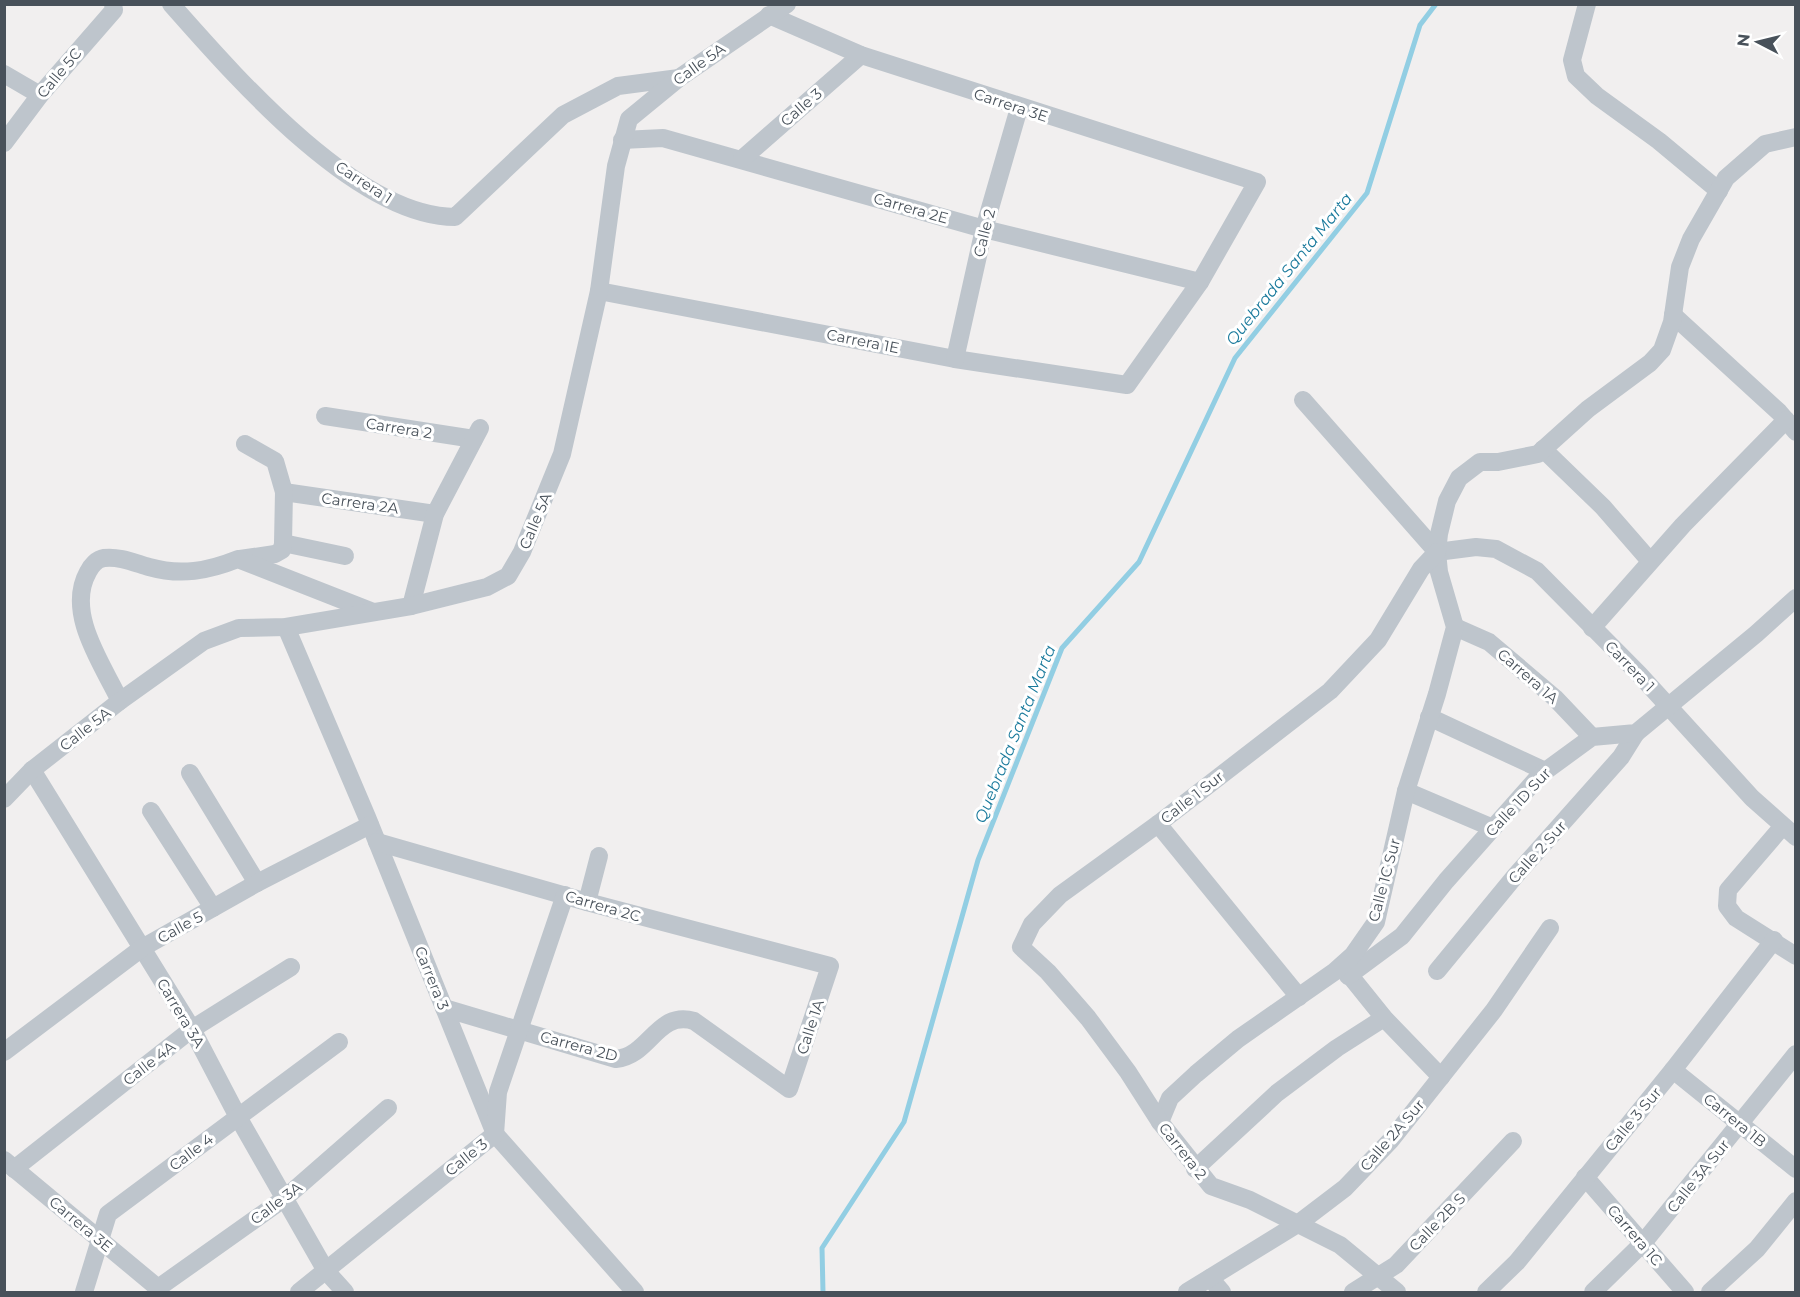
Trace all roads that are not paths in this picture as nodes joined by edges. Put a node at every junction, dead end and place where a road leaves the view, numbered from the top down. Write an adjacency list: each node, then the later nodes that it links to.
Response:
1 (113, 4): 9 (street, Calle 5C)
2 (171, 4): 8 (street, Carrera 1)
3 (786, 4): 5 (street, Calle 5A)
4 (1587, 4): 15 (street)
5 (769, 15): 6 (street, Carrera 3E); 8 (street, Calle 5A)
6 (861, 55): 10 (street, Carrera 3E); 14 (street, Calle 3)
7 (4, 74): 9 (street)
8 (679, 78): 12 (street, Calle 5A)
9 (40, 95): 13 (street, Calle 5C)
10 (1019, 108): 16 (street, Calle 2); 17 (street, Carrera 3E)
11 (1796, 137): 15 (street)
12 (622, 140): 14 (street, Carrera 2E); 18 (street, Calle 5A)
13 (4, 143)
14 (742, 159): 16 (street, Carrera 2E)
15 (1719, 191): 19 (street)
16 (984, 229): 17 (street, Carrera 2E); 20 (street, Calle 2)
17 (1200, 282): 20 (street, Carrera 1E)
18 (599, 291): 20 (street, Carrera 1E); 34 (street, Calle 5A)
19 (1673, 315): 23 (street); 25 (street)
20 (955, 359)
21 (1303, 400): 29 (street)
22 (325, 416): 27 (street, Carrera 2)
23 (1791, 426): 32 (street)
24 (245, 444): 26 (street)
25 (1543, 449): 29 (street); 32 (street)
26 (284, 492): 27 (street, Carrera 2A); 28 (street)
27 (435, 513): 34 (street)
28 (283, 543): 30 (street); 31 (street)
29 (1437, 552): 37 (street); 38 (street, Carrera 1); 50 (street, Calle 1 Sur)
30 (345, 556)
31 (238, 560): 35 (street); 39 (street)
32 (1650, 561): 38 (street)
33 (1796, 598): 40 (street)
34 (411, 606): 35 (street, Calle 5A)
35 (374, 612): 36 (street, Calle 5A)
36 (286, 627): 39 (street, Calle 5A); 53 (street, Carrera 3)
37 (1455, 627): 41 (street, Calle 1C Sur); 43 (street, Carrera 1A)
38 (1592, 628): 40 (street, Carrera 1)
39 (120, 701): 44 (street, Calle 5A)
40 (1668, 707): 42 (street); 52 (street, Carrera 1)
41 (1429, 717): 45 (street); 47 (street, Calle 1C Sur)
42 (1636, 733): 43 (street); 67 (street, Calle 2 Sur)
43 (1592, 737): 45 (street, Calle 1D Sur)
44 (32, 770): 48 (street); 62 (street, Carrera 3A)
45 (1545, 771): 51 (street, Calle 1D Sur)
46 (190, 773): 55 (street)
47 (1406, 791): 51 (street); 66 (street, Calle 1C Sur)
48 (4, 799)
49 (151, 811): 58 (street)
50 (1158, 824): 61 (street, Calle 1 Sur); 68 (street)
51 (1493, 828): 66 (street, Calle 1D Sur)
52 (1789, 832): 60 (street)
53 (373, 833): 55 (street, Calle 5); 56 (street, Carrera 2C); 69 (street, Carrera 3)
54 (599, 856): 57 (street)
55 (257, 883): 58 (street, Calle 5)
56 (565, 895): 57 (street, Carrera 2C); 72 (street, Calle 3)
57 (587, 902): 64 (street, Carrera 2C)
58 (213, 908): 62 (street, Calle 5)
59 (1550, 928): 77 (street, Calle 2A Sur)
60 (1774, 940): 63 (street); 76 (street, Calle 3 Sur)
61 (1021, 947): 81 (street, Carrera 2)
62 (142, 948): 71 (street, Carrera 3A); 74 (street, Calle 5)
63 (1796, 956)
64 (830, 966): 78 (street, Calle 1A)
65 (291, 967): 71 (street, Calle 4A)
66 (1345, 971): 68 (street, Calle 1C Sur); 70 (street)
67 (1437, 971)
68 (1299, 997): 81 (street, Calle 1C Sur)
69 (444, 1008): 72 (street, Carrera 2D); 83 (street, Carrera 3)
70 (1384, 1018): 77 (street); 86 (street)
71 (192, 1029): 80 (street, Carrera 3A); 85 (street, Calle 4A)
72 (520, 1030): 78 (street, Carrera 2D); 83 (street, Calle 3)
73 (339, 1042): 80 (street, Calle 4)
74 (4, 1052)
75 (1796, 1054): 82 (street, Calle 3A Sur)
76 (1673, 1071): 82 (street, Carrera 1B); 88 (street, Calle 3 Sur)
77 (1441, 1077): 91 (street, Calle 2A Sur)
78 (789, 1089)
79 (388, 1108): 89 (street, Calle 3A)
80 (238, 1117): 89 (street, Carrera 3A); 92 (street, Calle 4)
81 (1160, 1122): 86 (street, Carrera 2)
82 (1740, 1124): 87 (street, Carrera 1B); 93 (street, Calle 3A Sur)
83 (495, 1134): 94 (street, Calle 3); 101 (street, Carrera 3)
84 (1513, 1141): 95 (street, Calle 2B S)
85 (9, 1164): 92 (street, Carrera 3E)
86 (1195, 1169): 91 (street, Carrera 2)
87 (1796, 1169)
88 (1585, 1177): 93 (street, Carrera 1C); 106 (street, Calle 3 Sur)
89 (285, 1198): 94 (street, Carrera 3A); 97 (street, Calle 3A)
90 (1796, 1201): 109 (street)
91 (1299, 1223): 95 (street, Carrera 2); 96 (street, Calle 2A Sur)
92 (100, 1241): 97 (street, Carrera 3E); 98 (street, Calle 4)
93 (1643, 1243): 107 (street, Calle 3A Sur); 108 (street, Carrera 1C)
94 (327, 1272): 99 (street, Calle 3); 100 (street, Carrera 3A)
95 (1379, 1275): 104 (street, Calle 2B S); 105 (street, Carrera 2)
96 (1210, 1278): 102 (street, Calle 2A Sur); 103 (street)
97 (158, 1288)
98 (84, 1293)
99 (299, 1293)
100 (345, 1293)
101 (635, 1293)
102 (1187, 1293)
103 (1222, 1293)
104 (1353, 1293)
105 (1397, 1293)
106 (1486, 1293)
107 (1593, 1293)
108 (1685, 1293)
109 (1710, 1293)

